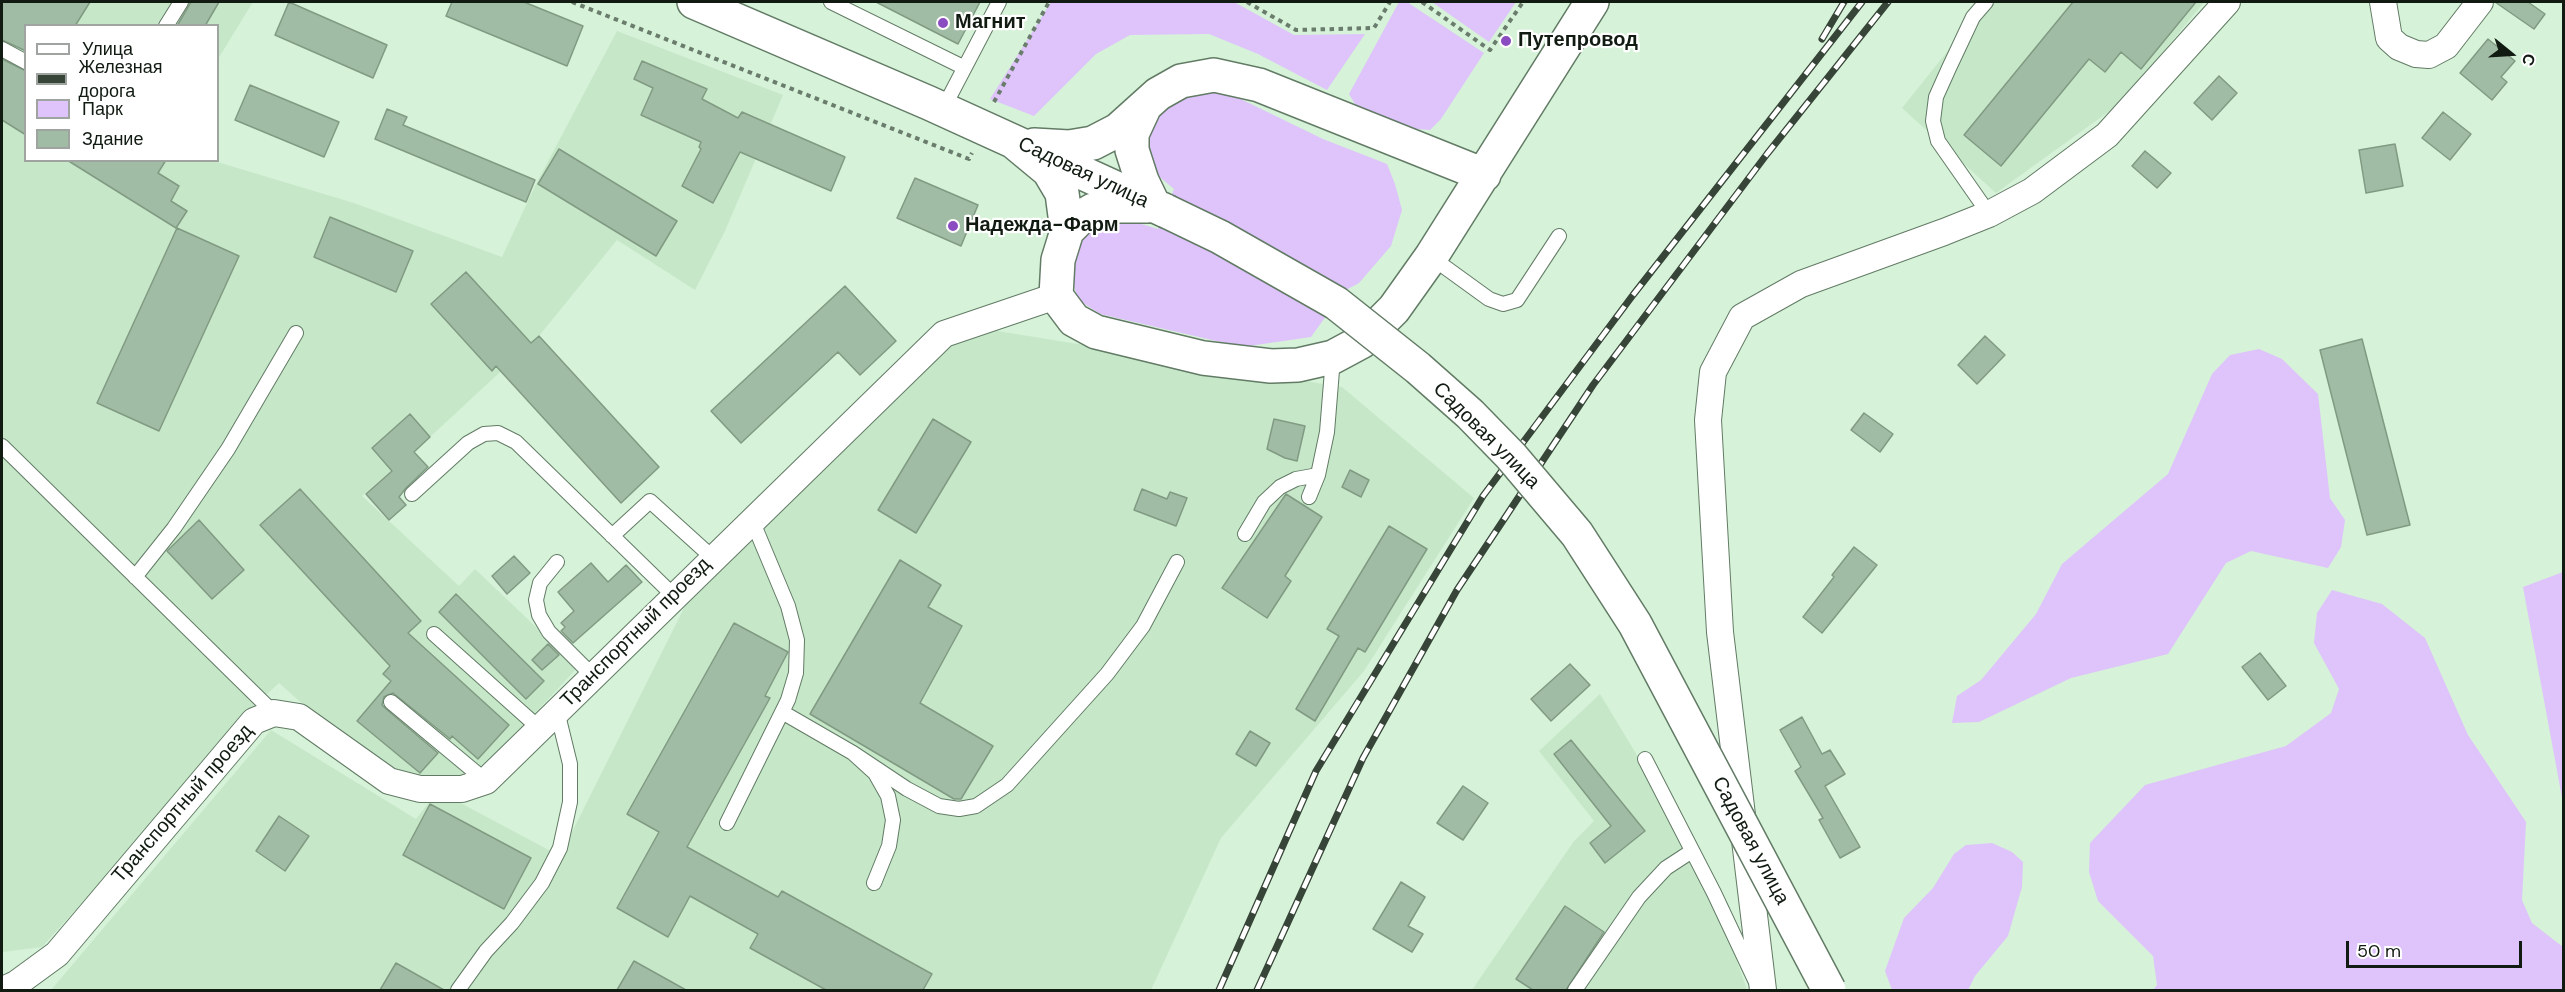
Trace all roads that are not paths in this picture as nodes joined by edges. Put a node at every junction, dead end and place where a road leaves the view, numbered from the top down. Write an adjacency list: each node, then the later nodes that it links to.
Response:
1 (181, 2): 11 (lane)
2 (694, 2): 10 (main road, Садовая улица)
3 (831, 2): 14 (lane)
4 (999, 2): 14 (lane)
5 (1592, 2): 18 (main road)
6 (1986, 2): 20 (lane)
7 (2227, 2): 20 (street)
8 (2384, 2): 9 (street)
9 (2480, 2)
10 (737, 10): 15 (main road, Садовая улица)
11 (167, 24)
12 (2, 49): 13 (lane)
13 (24, 61)
14 (963, 67): 15 (lane)
15 (936, 106): 17 (main road, Садовая улица)
16 (1145, 106): 17 (main road); 18 (main road); 19 (main road)
17 (1014, 142): 19 (main road, Садовая улица); 21 (main road)
18 (1484, 175): 23 (main road)
19 (1160, 209): 21 (main road); 55 (main road, Садовая улица, bridge)
20 (1989, 214): 54 (street)
21 (1067, 231): 24 (main road)
22 (1559, 236): 23 (lane)
23 (1431, 257): 26 (main road)
24 (1056, 296): 26 (main road); 31 (street, Транспортный проезд)
25 (296, 333): 37 (lane)
26 (1333, 357): 28 (lane)
27 (2, 446): 37 (lane)
28 (1318, 475): 30 (lane); 32 (lane)
29 (412, 494): 33 (lane)
30 (1309, 497)
31 (752, 520): 34 (street, Транспортный проезд); 42 (lane)
32 (1245, 534)
33 (612, 536): 34 (lane); 38 (lane)
34 (716, 555): 38 (street, Транспортный проезд)
35 (556, 562): 40 (lane)
36 (1178, 562): 45 (lane)
37 (135, 577): 43 (lane)
38 (674, 596): 40 (street, Транспортный проезд)
39 (434, 634): 44 (lane)
40 (593, 676): 44 (street, Транспортный проезд)
41 (391, 702): 47 (lane)
42 (782, 712): 45 (lane); 48 (lane)
43 (274, 713): 47 (street, Транспортный проезд); 51 (street, Транспортный проезд)
44 (549, 719): 47 (street, Транспортный проезд); 52 (lane)
45 (853, 753): 50 (lane)
46 (1645, 759): 49 (lane)
47 (486, 781)
48 (727, 823)
49 (1692, 850): 53 (lane); 54 (lane)
50 (874, 883)
51 (3, 990)
52 (458, 990)
53 (1575, 990)
54 (1761, 990)
55 (1829, 990)

